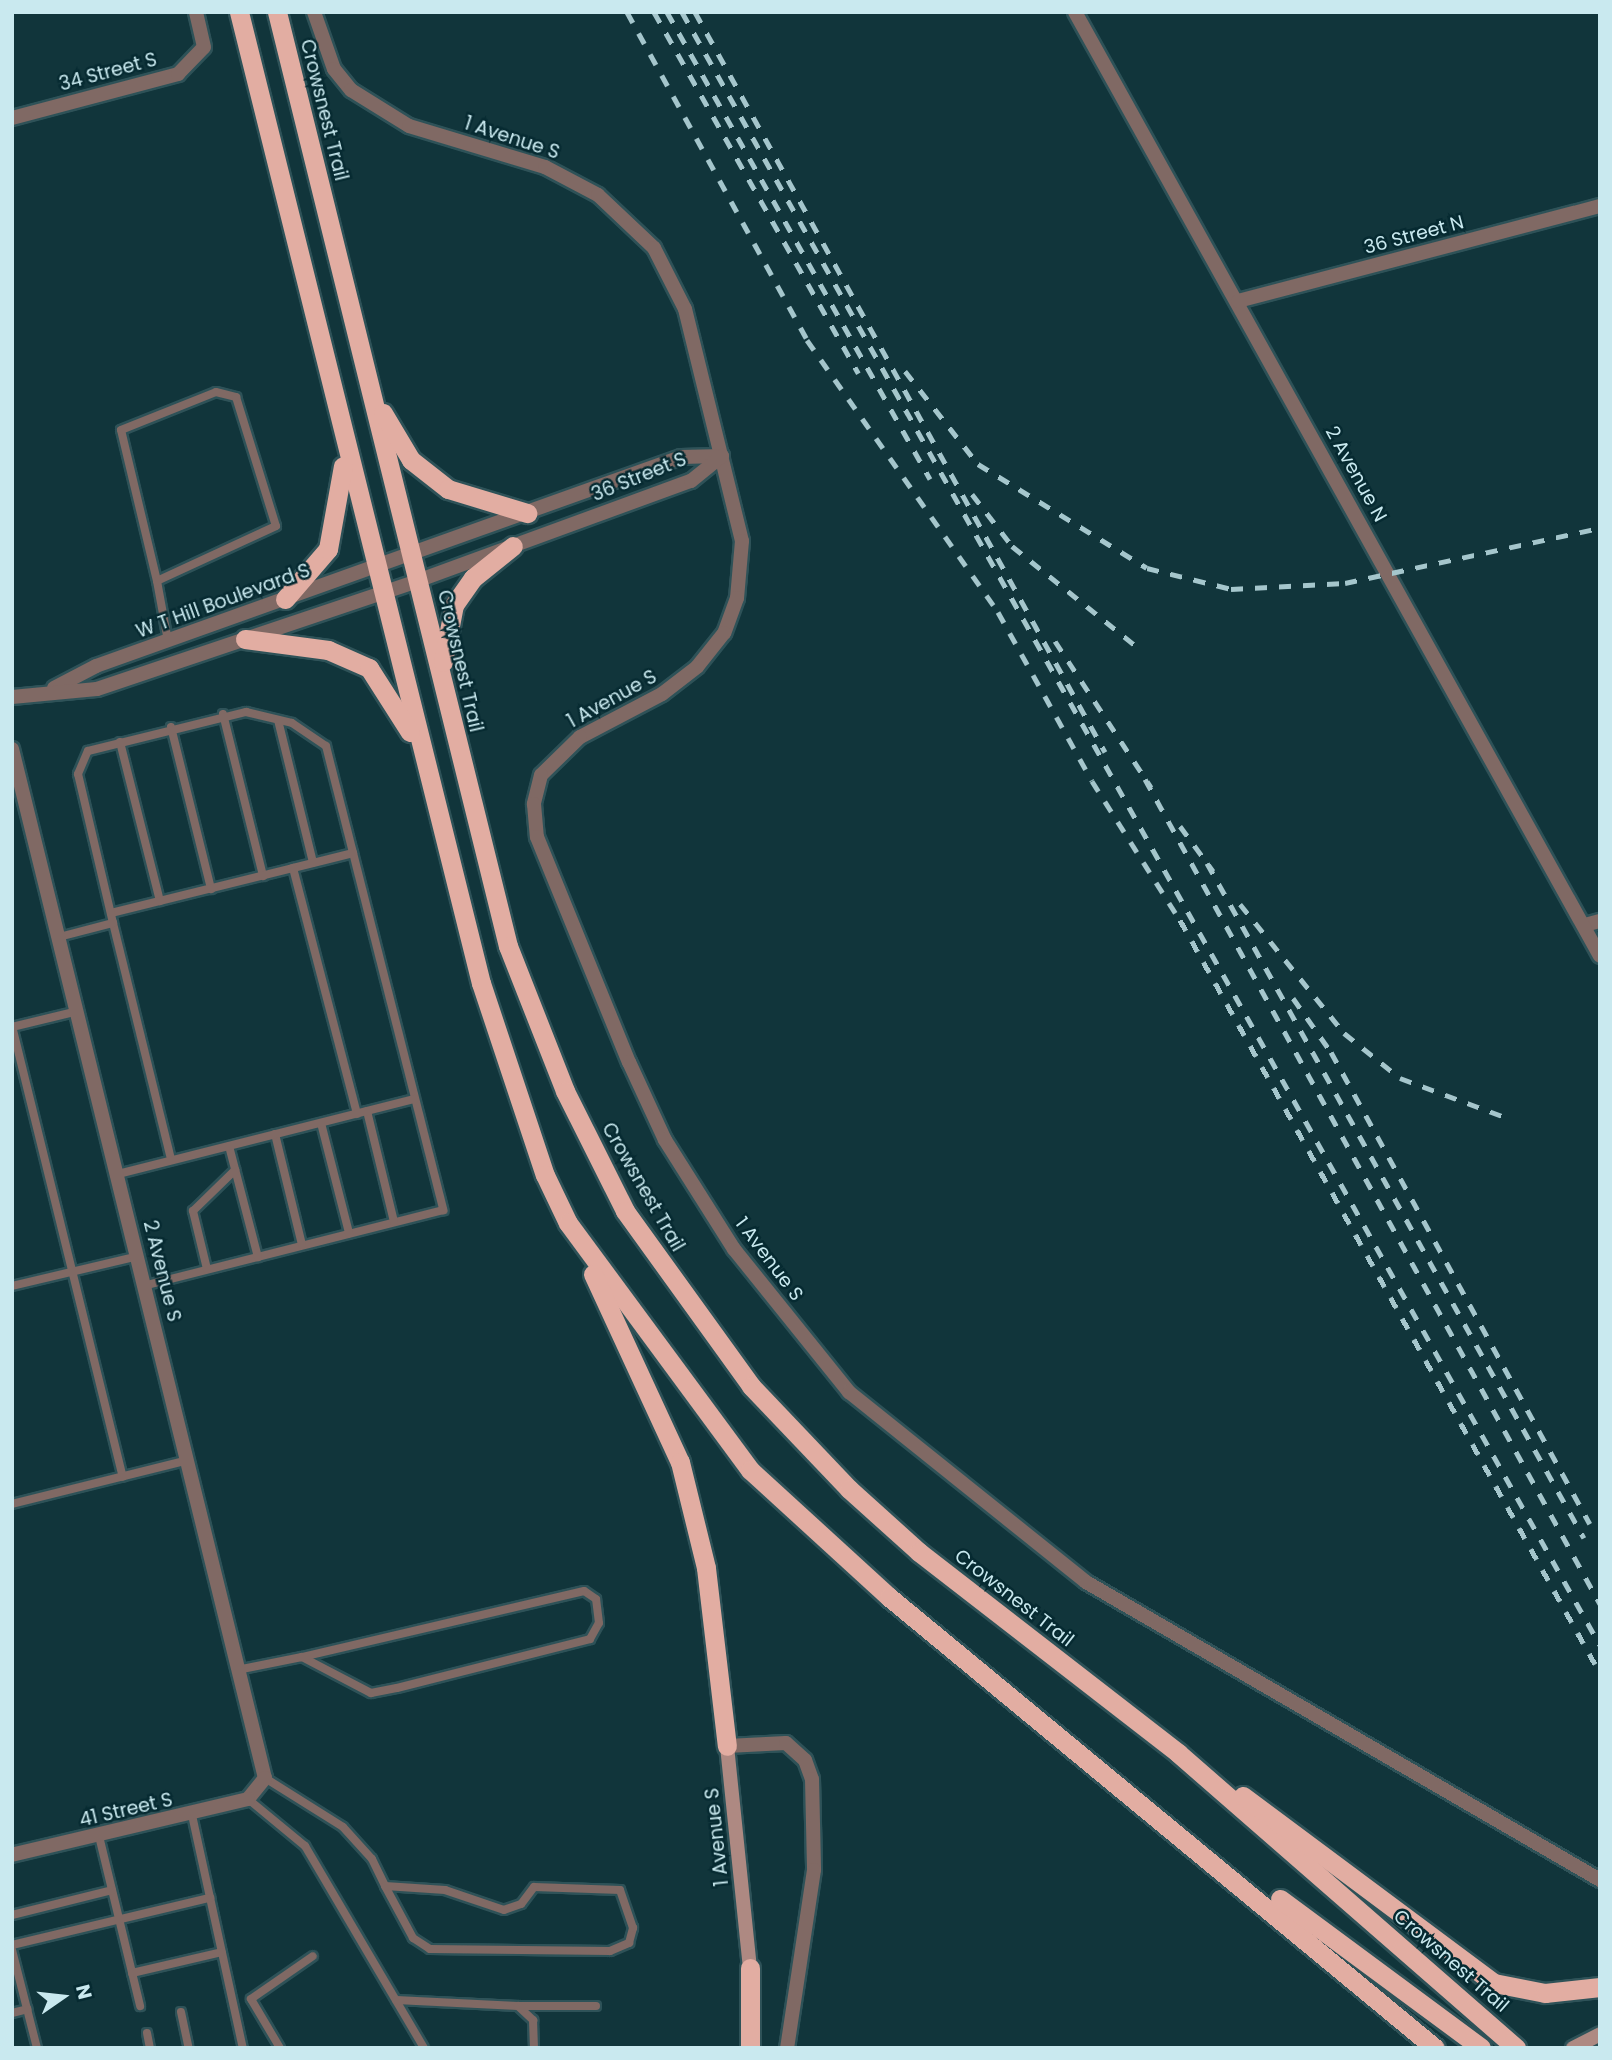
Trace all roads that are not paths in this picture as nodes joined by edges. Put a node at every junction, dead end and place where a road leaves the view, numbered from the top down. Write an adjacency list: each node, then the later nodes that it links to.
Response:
1 (196, 12): 6 (street, 34 Street S)
2 (239, 12): 10 (highway)
3 (277, 12): 9 (highway, Crowsnest Trail)
4 (314, 12): 11 (street, 1 Avenue S)
5 (1075, 12): 8 (street, 2 Avenue N)
6 (12, 118)
7 (1600, 205): 8 (street, 36 Street N)
8 (1238, 301): 40 (street, 2 Avenue N)
9 (364, 366): 12 (highway); 14 (highway, Crowsnest Trail)
10 (344, 444): 15 (highway); 19 (highway)
11 (722, 456): 12 (street, 36 Street S); 13 (street, 36 Street S); 77 (street, 1 Avenue S)
12 (527, 513): 14 (street, 36 Street S)
13 (513, 546): 17 (street, 36 Street S); 23 (highway)
14 (411, 555): 15 (street, W T Hill Boulevard S); 17 (highway, Crowsnest Trail)
15 (374, 567): 18 (highway); 19 (street, W T Hill Boulevard S)
16 (157, 581): 16 (lane); 21 (lane)
17 (417, 581): 18 (street, 36 Street S); 23 (highway, Crowsnest Trail)
18 (380, 593): 20 (street, W T Hill Boulevard S); 30 (highway)
19 (285, 599): 21 (street, W T Hill Boulevard S)
20 (245, 639): 22 (street, W T Hill Boulevard S); 30 (highway)
21 (168, 641): 22 (street, W T Hill Boulevard S)
22 (51, 689): 24 (street, W T Hill Boulevard S)
23 (444, 695): 70 (highway, Crowsnest Trail)
24 (12, 698)
25 (223, 715): 26 (lane); 27 (lane); 34 (lane)
26 (278, 720): 31 (lane); 32 (lane)
27 (171, 727): 28 (lane); 35 (lane)
28 (120, 742): 36 (lane); 37 (lane)
29 (12, 749): 41 (street, 2 Avenue S)
30 (421, 751): 55 (highway)
31 (353, 853): 32 (lane); 45 (lane)
32 (313, 863): 33 (lane)
33 (293, 869): 34 (lane); 47 (lane)
34 (262, 876): 35 (lane)
35 (211, 889): 36 (lane)
36 (160, 901): 37 (lane)
37 (111, 913): 39 (lane)
38 (1600, 921): 40 (street)
39 (113, 923): 41 (lane); 51 (lane)
40 (1585, 925): 42 (street, 2 Avenue N)
41 (59, 937): 43 (street, 2 Avenue S)
42 (1600, 956)
43 (78, 1011): 44 (lane); 53 (street, 2 Avenue S)
44 (12, 1026): 61 (lane)
45 (415, 1099): 46 (lane); 54 (lane)
46 (367, 1111): 47 (lane); 54 (lane)
47 (357, 1114): 48 (lane)
48 (321, 1123): 49 (lane); 56 (lane)
49 (275, 1134): 50 (lane); 57 (lane)
50 (229, 1146): 51 (lane); 52 (lane)
51 (171, 1160): 53 (lane)
52 (235, 1170): 59 (lane); 60 (lane)
53 (118, 1174): 58 (street, 2 Avenue S)
54 (394, 1222): 56 (lane)
55 (568, 1223): 69 (highway); 75 (highway)
56 (349, 1233): 57 (lane)
57 (302, 1245): 59 (lane)
58 (139, 1256): 61 (lane); 62 (street, 2 Avenue S)
59 (258, 1256): 60 (lane)
60 (206, 1269): 62 (lane)
61 (73, 1272): 63 (lane); 65 (lane)
62 (146, 1285): 64 (street, 2 Avenue S)
63 (12, 1286)
64 (190, 1460): 65 (lane); 68 (street, 2 Avenue S)
65 (123, 1477): 66 (lane)
66 (12, 1504)
67 (302, 1657): 67 (lane); 68 (lane)
68 (242, 1669): 71 (street, 2 Avenue S)
69 (727, 1746): 86 (main road, 1 Avenue S); 109 (street)
70 (1178, 1753): 88 (highway); 112 (highway, Crowsnest Trail)
71 (265, 1777): 72 (street); 78 (lane)
72 (248, 1799): 73 (street, 41 Street S); 90 (lane)
73 (192, 1815): 74 (street, 41 Street S); 80 (lane)
74 (99, 1836): 76 (street, 41 Street S); 79 (lane)
75 (1189, 1838): 110 (highway); 111 (highway)
76 (12, 1856)
77 (1600, 1881)
78 (385, 1886): 78 (lane)
79 (112, 1890): 81 (lane); 82 (lane)
80 (210, 1898): 82 (lane); 84 (lane)
81 (12, 1915)
82 (119, 1919): 83 (lane); 87 (lane)
83 (12, 1948): 95 (lane)
84 (222, 1952): 87 (lane); 91 (lane)
85 (313, 1956): 89 (lane)
86 (750, 1968): 107 (highway); 108 (main road, 1 Avenue S)
87 (132, 1973): 92 (lane)
88 (1600, 1987)
89 (251, 1999): 91 (lane); 104 (lane)
90 (396, 2000): 93 (lane); 105 (lane)
91 (233, 2004): 103 (lane)
92 (140, 2006)
93 (517, 2006): 94 (lane); 106 (lane)
94 (596, 2006)
95 (28, 2009): 97 (lane); 100 (lane)
96 (181, 2012): 101 (lane)
97 (12, 2013)
98 (147, 2033): 102 (lane)
99 (1600, 2034): 113 (main road)
100 (35, 2047)
101 (186, 2047)
102 (150, 2048)
103 (243, 2048)
104 (280, 2048)
105 (424, 2048)
106 (534, 2048)
107 (750, 2048)
108 (759, 2048)
109 (787, 2048)
110 (1435, 2048)
111 (1481, 2048)
112 (1516, 2048)
113 (1573, 2048)

